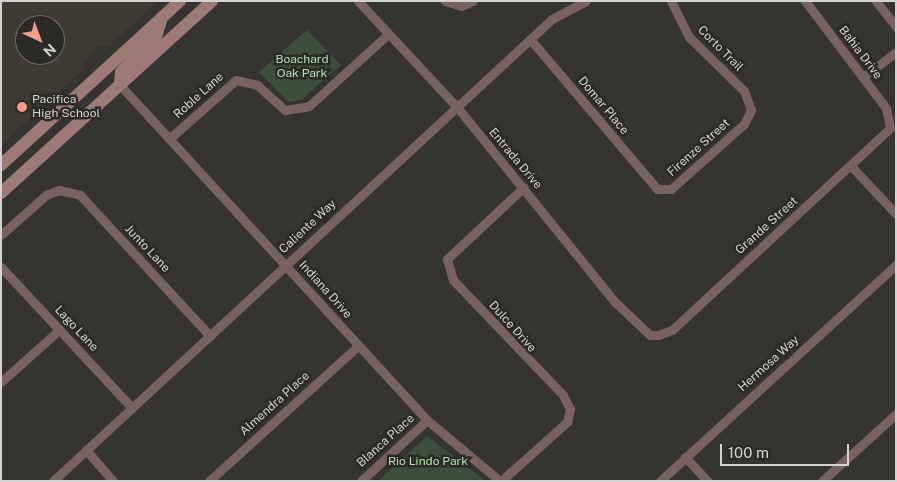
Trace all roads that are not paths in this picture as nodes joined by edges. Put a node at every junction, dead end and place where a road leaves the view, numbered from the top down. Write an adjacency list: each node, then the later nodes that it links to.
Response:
1 (180, 1): 10 (main road)
2 (212, 1): 17 (main road)
3 (358, 1): 12 (street, Entrada Drive)
4 (445, 1): 5 (street)
5 (473, 1)
6 (586, 1): 13 (street, Caliente Way)
7 (671, 1): 19 (street, Corto Trail)
8 (805, 1): 16 (street, Bahia Drive)
9 (876, 1): 11 (street)
10 (162, 17): 15 (main road); 17 (main road)
11 (896, 27)
12 (388, 34): 18 (street, Entrada Drive); 21 (street, Roble Lane)
13 (530, 39): 18 (street, Caliente Way); 26 (street, Domar Place)
14 (896, 52): 16 (street)
15 (108, 68): 22 (main road); 24 (main road)
16 (863, 77): 20 (street, Bahia Drive)
17 (120, 85): 21 (street, Indiana Drive); 24 (main road)
18 (457, 107): 25 (street, Entrada Drive); 30 (street, Caliente Way)
19 (751, 114): 26 (street, Firenze Street)
20 (891, 122): 23 (street, Grande Street)
21 (169, 139): 30 (street, Indiana Drive)
22 (1, 165)
23 (852, 167): 28 (street); 34 (street, Grande Street)
24 (25, 171): 27 (main road)
25 (524, 187): 34 (street, Entrada Drive); 47 (street, Dulce Drive)
26 (657, 189)
27 (1, 193)
28 (896, 214)
29 (1, 235): 35 (street, Junto Lane)
30 (285, 265): 35 (street, Caliente Way); 36 (street, Indiana Drive)
31 (896, 265): 42 (street, Hermosa Way)
32 (1, 267): 33 (street, Lago Lane)
33 (60, 329): 37 (street); 38 (street, Lago Lane)
34 (650, 335)
35 (210, 336): 38 (street, Caliente Way)
36 (358, 346): 40 (street, Indiana Drive); 45 (street, Almendra Place)
37 (1, 382)
38 (132, 408): 41 (street, Caliente Way)
39 (896, 414): 50 (street)
40 (427, 420): 46 (street, Blanca Place); 47 (street, Indiana Drive)
41 (86, 450): 43 (street, Caliente Way); 44 (street)
42 (685, 457): 48 (street, Hermosa Way); 49 (street)
43 (53, 481)
44 (113, 481)
45 (209, 481)
46 (361, 481)
47 (500, 481)
48 (660, 481)
49 (707, 481)
50 (822, 481)

